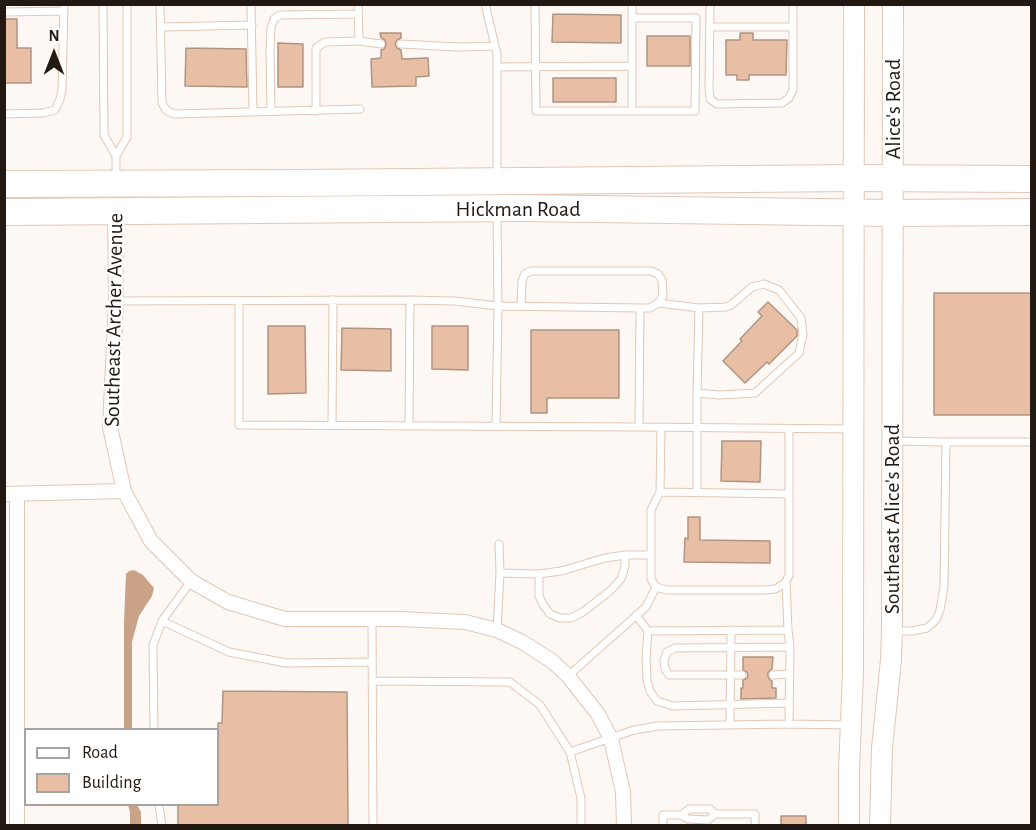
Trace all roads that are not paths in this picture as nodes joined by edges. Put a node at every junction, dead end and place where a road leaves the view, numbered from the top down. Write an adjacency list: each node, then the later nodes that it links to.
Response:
1 (104, 4): 34 (lane)
2 (127, 4): 34 (lane)
3 (160, 4): 18 (lane)
4 (251, 4): 17 (lane)
5 (358, 4): 15 (lane)
6 (485, 4): 24 (lane)
7 (535, 4): 25 (lane)
8 (632, 4): 16 (lane)
9 (710, 4): 19 (lane)
10 (793, 4): 20 (lane)
11 (854, 4): 35 (main road, Alice's Road)
12 (893, 4): 36 (main road, Alice's Road)
13 (64, 8): 14 (lane); 33 (lane)
14 (4, 12)
15 (358, 14): 21 (lane); 30 (lane)
16 (632, 18): 26 (lane); 32 (lane)
17 (252, 25): 18 (lane); 29 (lane)
18 (161, 27): 29 (lane)
19 (710, 27): 20 (lane); 20 (lane)
20 (793, 27)
21 (359, 41): 22 (lane); 31 (lane)
22 (381, 44)
23 (401, 44): 24 (lane)
24 (495, 46): 27 (lane)
25 (536, 66): 26 (lane); 27 (lane); 32 (lane)
26 (632, 66): 32 (lane)
27 (497, 67): 38 (lane)
28 (360, 109): 31 (lane)
29 (253, 111): 30 (lane)
30 (271, 111): 31 (lane)
31 (316, 111)
32 (632, 111)
33 (4, 114)
34 (116, 156): 39 (lane)
35 (854, 178): 36 (highway, Hickman Road); 38 (highway, Hickman Road); 44 (main road, Alice's Road)
36 (892, 178): 37 (highway, Hickman Road); 46 (main road, Alice's Road)
37 (1032, 179)
38 (497, 181): 39 (highway, Hickman Road)
39 (115, 183): 40 (highway, Hickman Road); 42 (street, Southeast Archer Avenue)
40 (4, 184)
41 (497, 208): 42 (highway, Hickman Road); 44 (highway, Hickman Road); 52 (lane)
42 (115, 211): 43 (highway, Hickman Road); 49 (street, Southeast Archer Avenue)
43 (4, 212)
44 (854, 212): 46 (highway, Hickman Road); 64 (main road, Southeast Alice's Road)
45 (1032, 212): 46 (highway, Hickman Road)
46 (893, 213): 65 (main road, Southeast Alice's Road)
47 (333, 300): 48 (lane); 50 (lane); 57 (lane)
48 (410, 300): 52 (lane); 58 (lane)
49 (116, 301): 50 (lane); 68 (street, Southeast Archer Avenue)
50 (239, 302): 57 (lane)
51 (658, 303): 53 (lane); 54 (lane); 55 (lane)
52 (498, 306): 53 (lane); 59 (lane)
53 (521, 306): 54 (lane)
54 (640, 308): 60 (lane)
55 (699, 308): 56 (lane); 56 (lane)
56 (697, 393): 62 (lane)
57 (332, 425): 58 (lane)
58 (409, 425): 59 (lane)
59 (496, 426): 60 (lane)
60 (639, 427): 61 (lane)
61 (661, 428): 62 (lane); 69 (lane)
62 (696, 428): 63 (lane); 70 (lane)
63 (789, 429): 64 (lane); 72 (lane)
64 (853, 429): 102 (main road, Southeast Alice's Road)
65 (892, 441): 66 (lane); 87 (main road, Southeast Alice's Road)
66 (946, 442): 67 (lane); 87 (lane)
67 (1032, 442)
68 (124, 491): 71 (street); 78 (street, Southeast Archer Avenue)
69 (660, 492): 70 (lane); 75 (lane)
70 (697, 492): 72 (lane)
71 (11, 494): 107 (street)
72 (789, 494): 79 (lane)
73 (499, 544): 76 (lane)
74 (626, 555): 75 (lane); 77 (lane); 77 (lane)
75 (650, 555): 80 (lane)
76 (500, 573): 77 (lane); 84 (lane)
77 (538, 574)
78 (191, 581): 82 (street, Southeast Archer Avenue); 83 (lane)
79 (786, 581): 80 (lane); 86 (lane)
80 (656, 587): 81 (lane)
81 (636, 615): 88 (lane); 96 (lane)
82 (372, 619): 84 (street, Southeast Archer Avenue); 91 (lane)
83 (162, 621): 91 (lane); 103 (lane)
84 (497, 630): 96 (street, Southeast Archer Avenue)
85 (731, 630): 86 (lane); 88 (lane); 89 (lane)
86 (788, 630): 90 (lane)
87 (892, 630): 115 (main road, Southeast Alice's Road)
88 (648, 631): 99 (lane)
89 (731, 647): 90 (lane); 93 (lane); 93 (lane)
90 (790, 648): 92 (lane)
91 (372, 662): 97 (lane)
92 (789, 674): 95 (lane); 98 (lane)
93 (730, 675): 94 (lane); 99 (lane)
94 (742, 675)
95 (773, 675)
96 (568, 676): 104 (street, Southeast Archer Avenue)
97 (372, 681): 105 (lane); 109 (lane)
98 (789, 703): 99 (lane); 101 (lane)
99 (729, 705): 100 (lane)
100 (730, 724): 101 (lane); 104 (lane)
101 (789, 724): 102 (lane)
102 (851, 725): 114 (main road, Southeast Alice's Road)
103 (154, 728)
104 (611, 739): 105 (lane); 111 (street, Southeast Archer Avenue)
105 (570, 752): 110 (lane)
106 (159, 806): 108 (lane)
107 (17, 825)
108 (162, 825)
109 (373, 825)
110 (581, 825)
111 (624, 825)
112 (663, 825): 113 (lane)
113 (755, 825)
114 (849, 825)
115 (880, 825)

